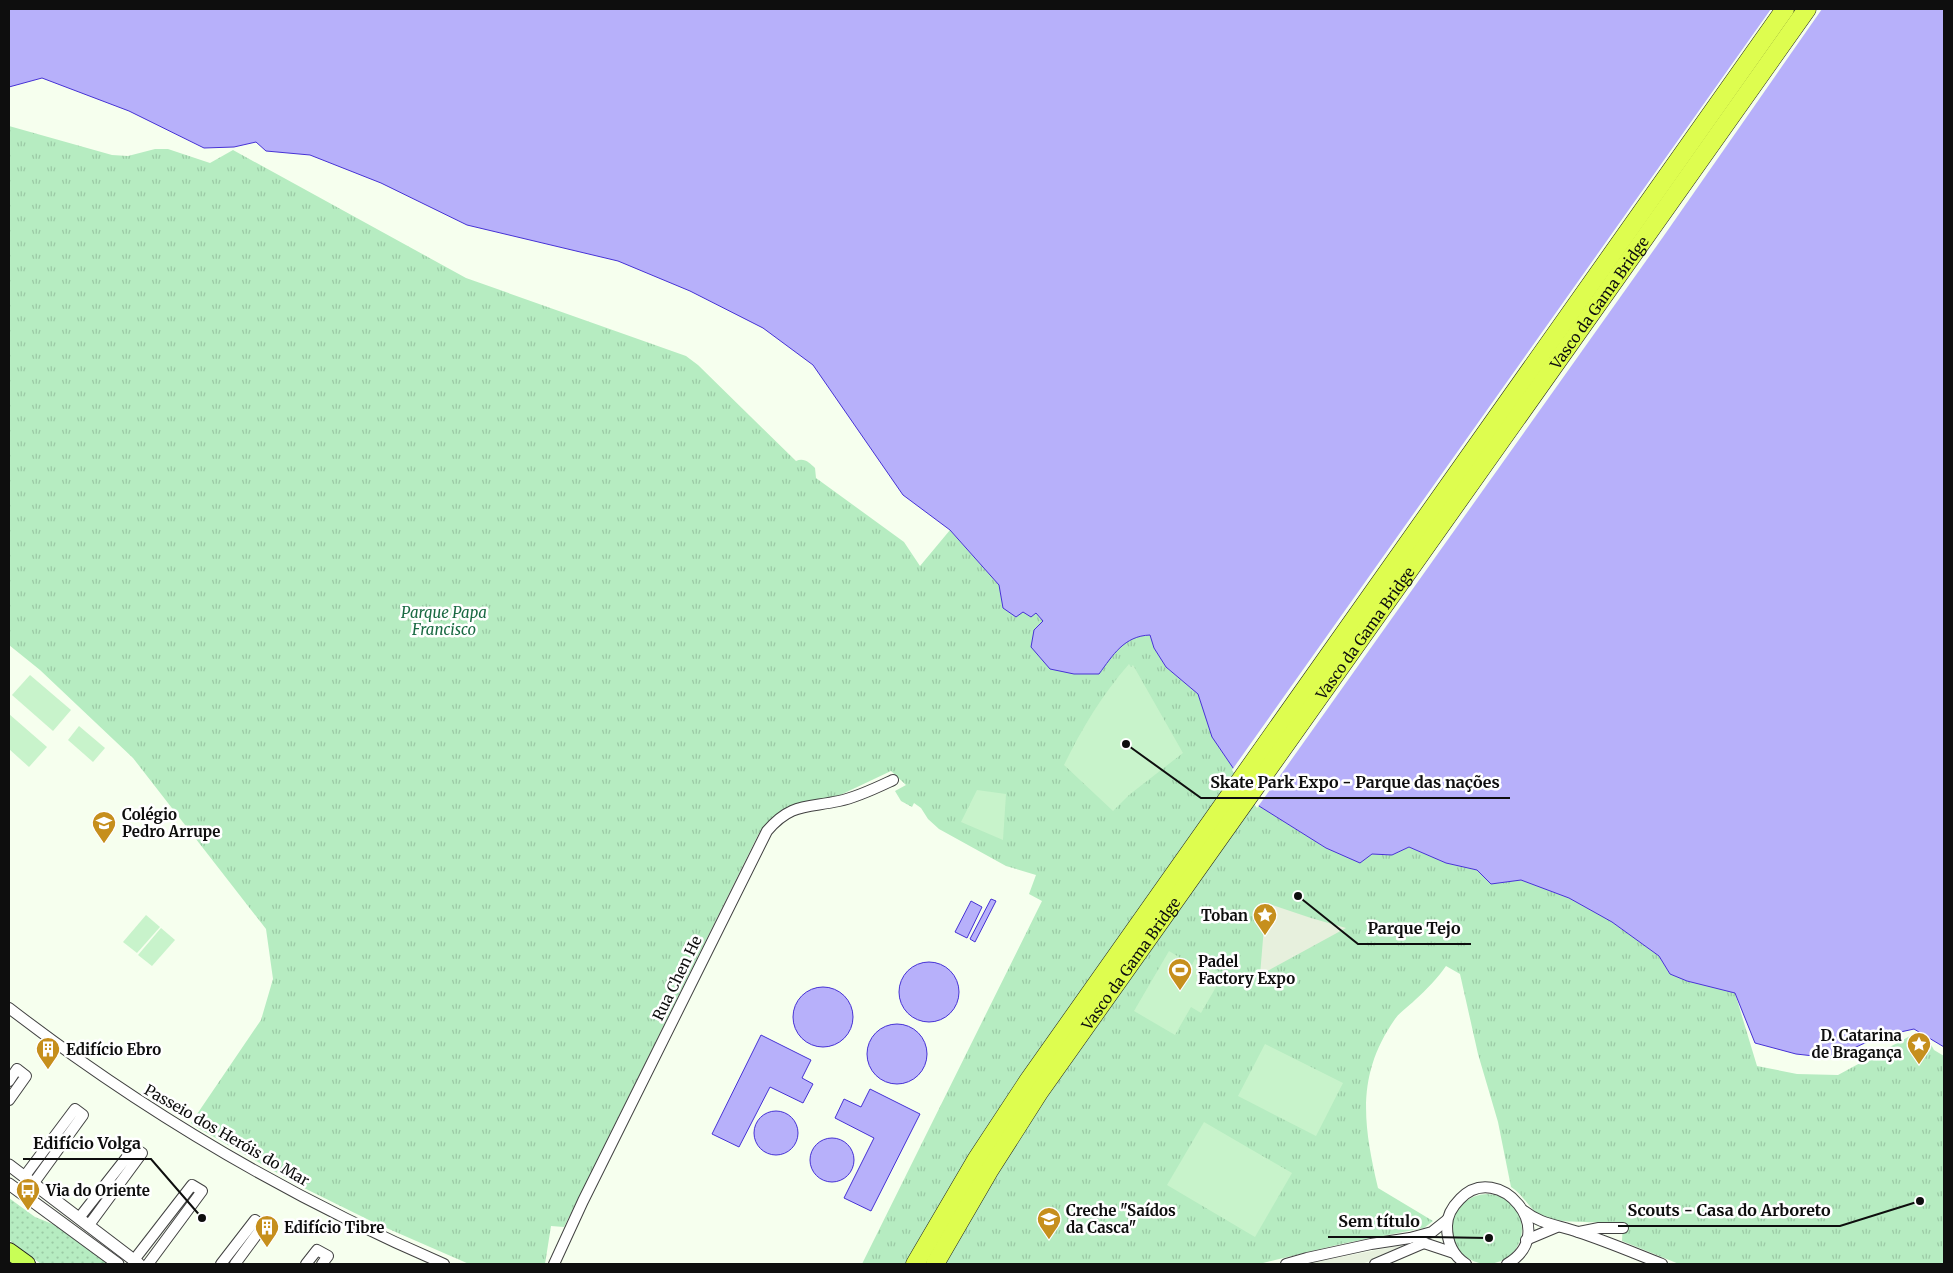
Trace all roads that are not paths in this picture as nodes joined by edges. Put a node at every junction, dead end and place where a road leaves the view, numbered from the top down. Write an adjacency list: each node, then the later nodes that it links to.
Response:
1 (1785, 9): 33 (highway, Vasco da Gama Bridge)
2 (1807, 9): 34 (highway, Vasco da Gama Bridge)
3 (893, 780): 32 (street, Rua Chen He)
4 (9, 1008): 31 (street, Passeio dos Heróis do Mar)
5 (9, 1081): 6 (street)
6 (9, 1100)
7 (9, 1165): 8 (street)
8 (29, 1180): 8 (street); 12 (street)
9 (9, 1184): 25 (street)
10 (1523, 1210): 11 (street); 13 (street); 17 (street)
11 (1447, 1220): 16 (street); 20 (street)
12 (84, 1222): 12 (street); 22 (street)
13 (1558, 1227): 15 (street); 17 (street)
14 (1623, 1228): 15 (street)
15 (1578, 1232): 39 (street)
16 (1410, 1238): 18 (street); 35 (street)
17 (1526, 1240): 38 (street)
18 (1424, 1243): 20 (street); 36 (street)
19 (9, 1251): 24 (highway)
20 (1454, 1253): 37 (street)
21 (9, 1257): 23 (highway)
22 (136, 1262): 26 (street)
23 (16, 1264)
24 (27, 1264)
25 (118, 1264)
26 (148, 1264)
27 (221, 1264): 28 (street)
28 (235, 1264)
29 (306, 1264): 30 (street)
30 (322, 1264)
31 (444, 1264)
32 (554, 1264)
33 (915, 1264)
34 (934, 1264)
35 (1286, 1264)
36 (1376, 1264)
37 (1466, 1264)
38 (1507, 1264)
39 (1662, 1264)

